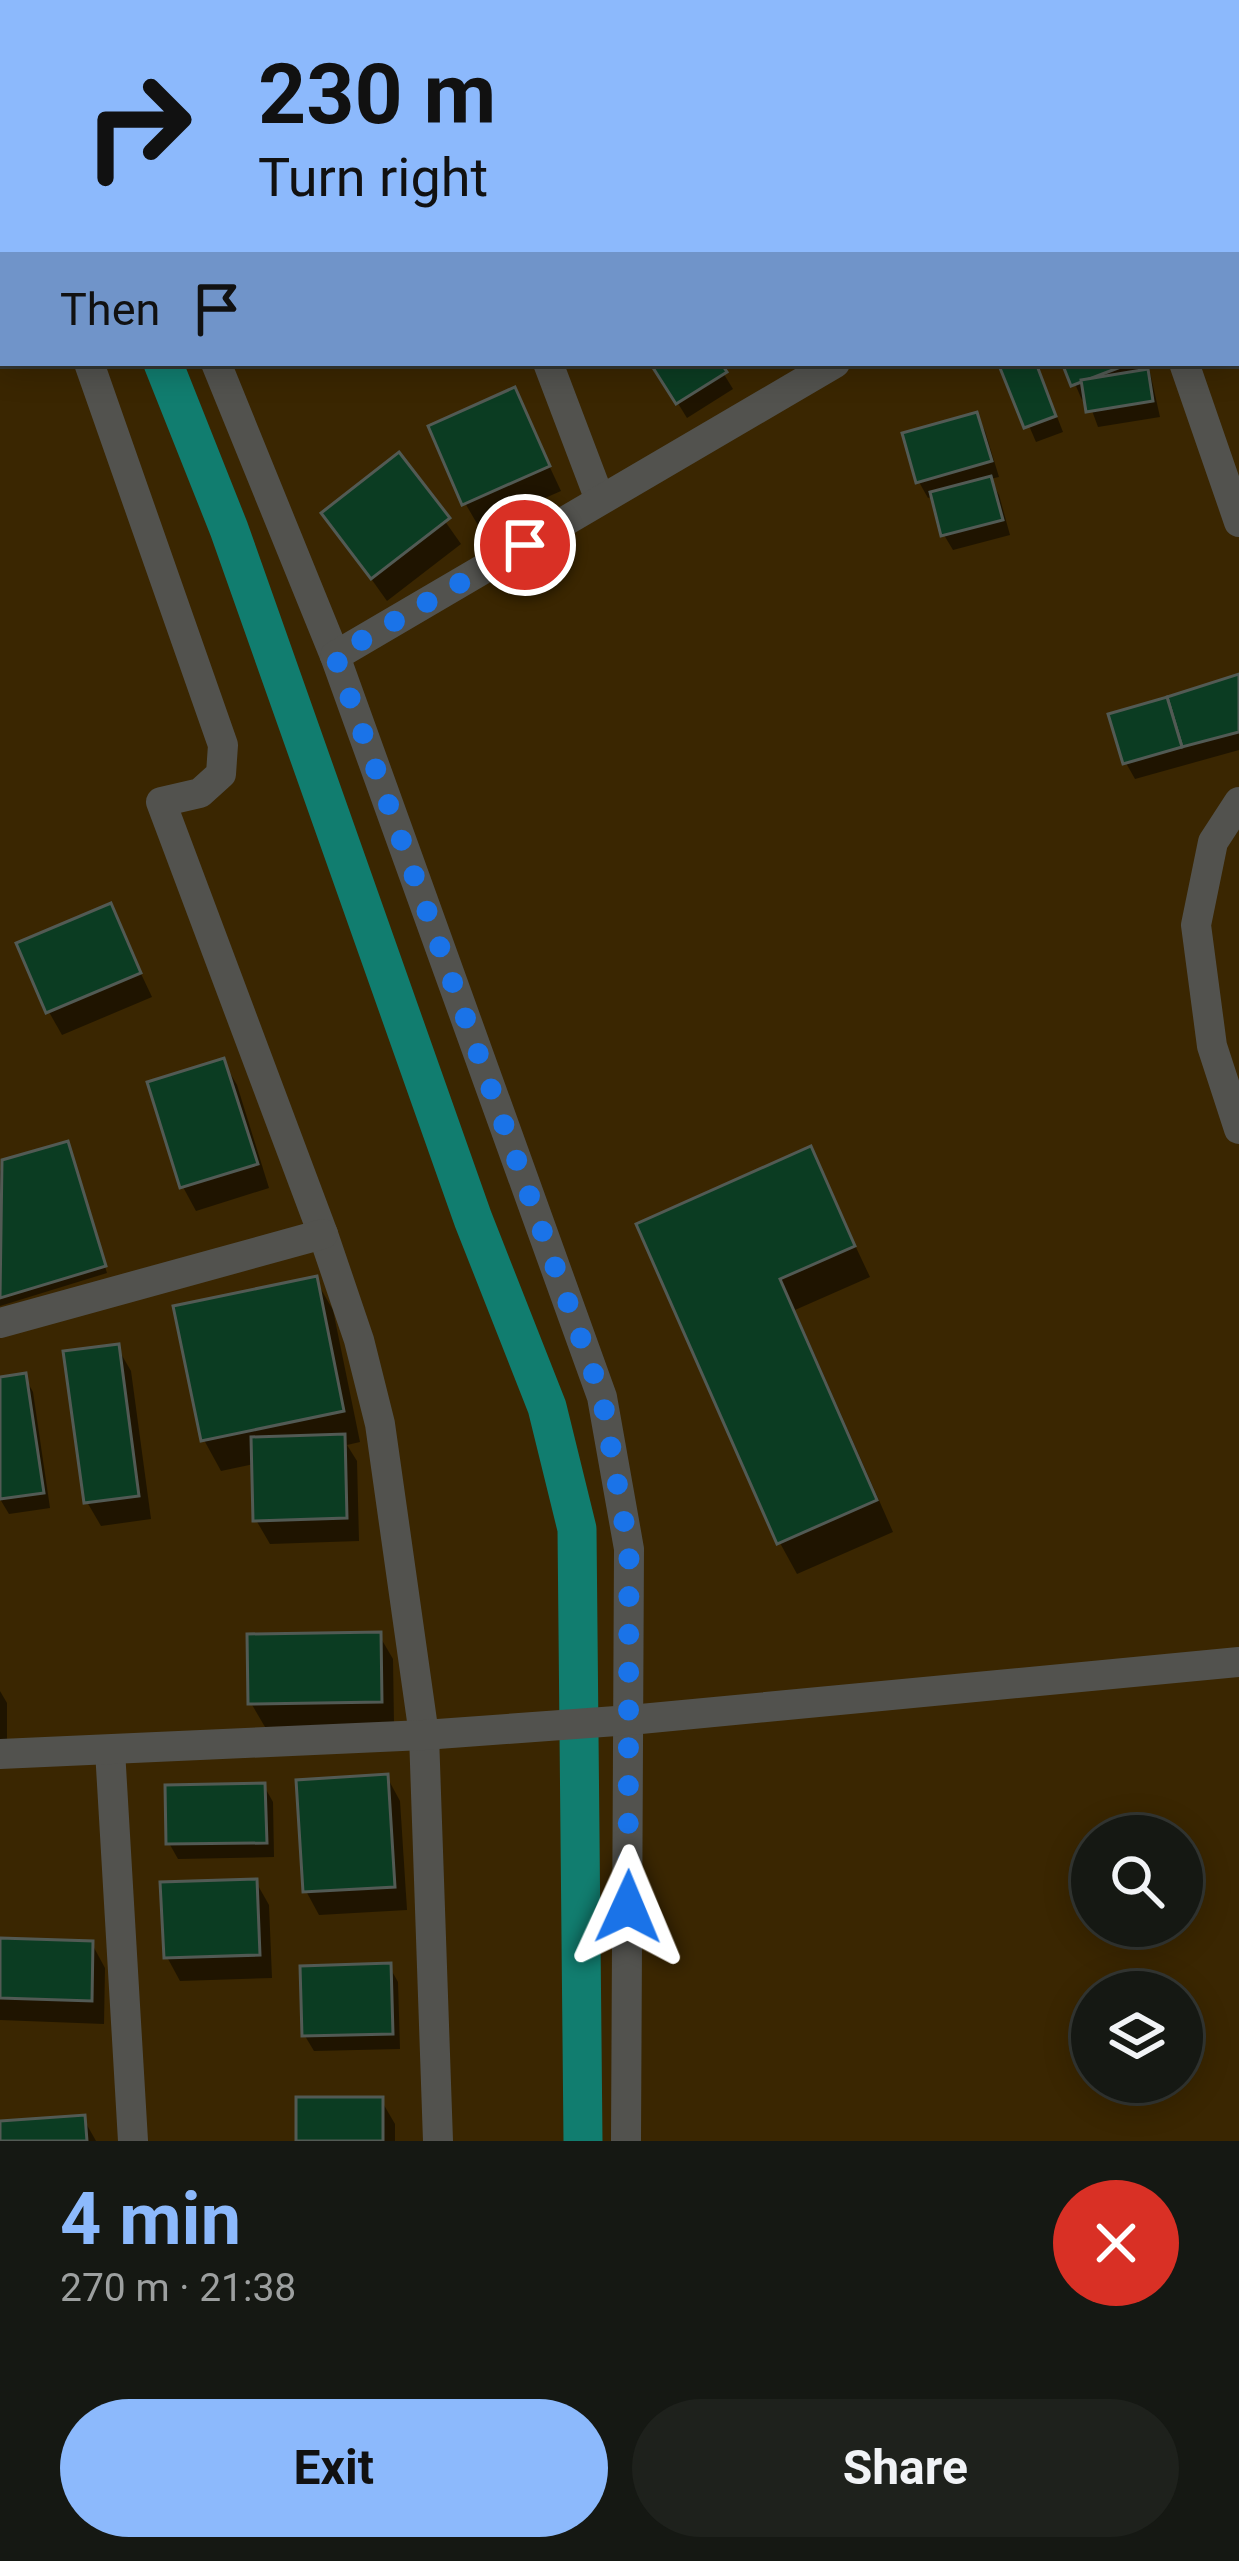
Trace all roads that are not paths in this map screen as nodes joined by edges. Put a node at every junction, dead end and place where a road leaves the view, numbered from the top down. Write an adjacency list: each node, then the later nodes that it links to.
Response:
1 (90, 366): 12 (street)
2 (216, 366): 9 (street)
3 (549, 366): 7 (street)
4 (831, 366): 7 (street)
5 (1185, 366): 6 (street)
6 (1228, 452): 8 (street)
7 (600, 500): 9 (street)
8 (1239, 522)
9 (335, 656): 15 (street)
10 (1239, 802): 11 (street)
11 (1239, 1129)
12 (323, 1234): 13 (street); 16 (street)
13 (0, 1323)
14 (1239, 1662): 15 (street)
15 (630, 1720): 16 (street); 21 (street)
16 (424, 1735): 17 (street); 20 (street)
17 (110, 1750): 18 (street); 19 (street)
18 (0, 1754)
19 (133, 2141)
20 (438, 2141)
21 (626, 2141)

